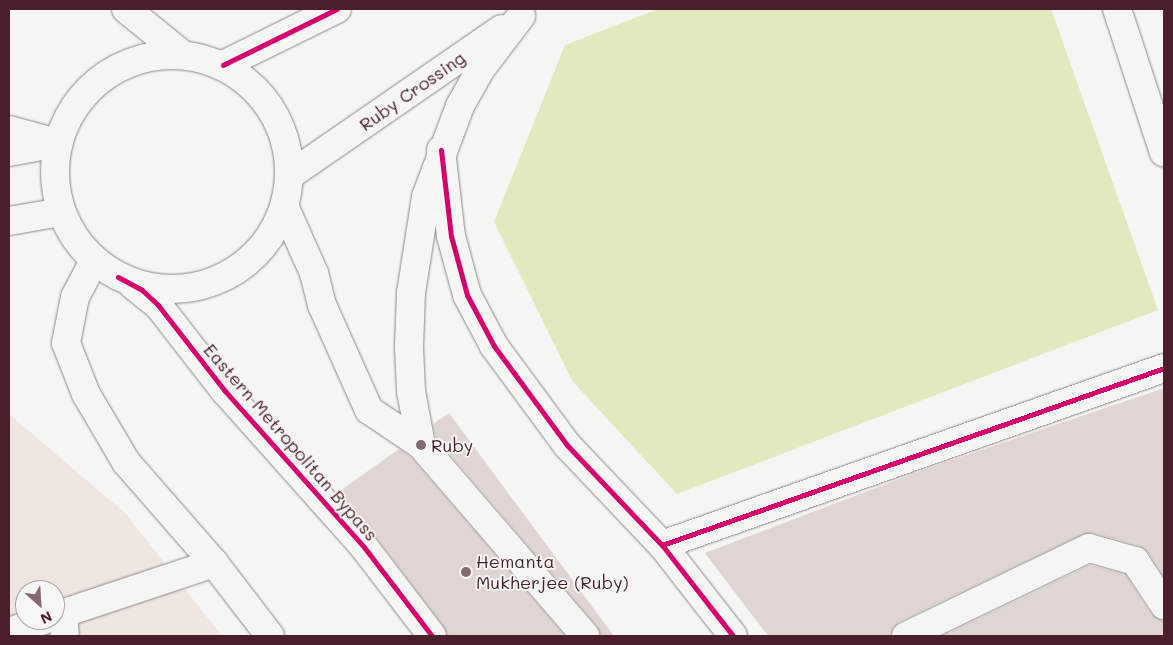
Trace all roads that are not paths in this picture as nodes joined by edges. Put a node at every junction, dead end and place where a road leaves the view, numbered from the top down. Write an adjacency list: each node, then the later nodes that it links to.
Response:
1 (126, 9): 5 (main road)
2 (337, 9): 6 (main road)
3 (1117, 9): 11 (main road)
4 (528, 12): 9 (main road); 12 (main road, Ruby Crossing)
5 (183, 55): 6 (main road); 8 (main road)
6 (223, 66): 12 (main road)
7 (9, 130): 8 (main road)
8 (57, 143): 10 (main road); 14 (main road)
9 (441, 150): 19 (main road); 20 (main road)
10 (9, 152)
11 (1164, 153)
12 (290, 174): 13 (main road)
13 (285, 208): 17 (main road); 19 (main road)
14 (61, 212): 15 (main road); 16 (main road)
15 (9, 221)
16 (94, 261): 17 (main road); 21 (main road)
17 (118, 277): 25 (main road, Eastern Metropolitan Bypass)
18 (1164, 368): 20 (main road)
19 (421, 445): 26 (main road)
20 (662, 545): 27 (main road)
21 (214, 563): 23 (main road); 24 (main road)
22 (1164, 605): 28 (main road)
23 (65, 619)
24 (270, 636)
25 (432, 636)
26 (585, 636)
27 (733, 636)
28 (906, 636)

